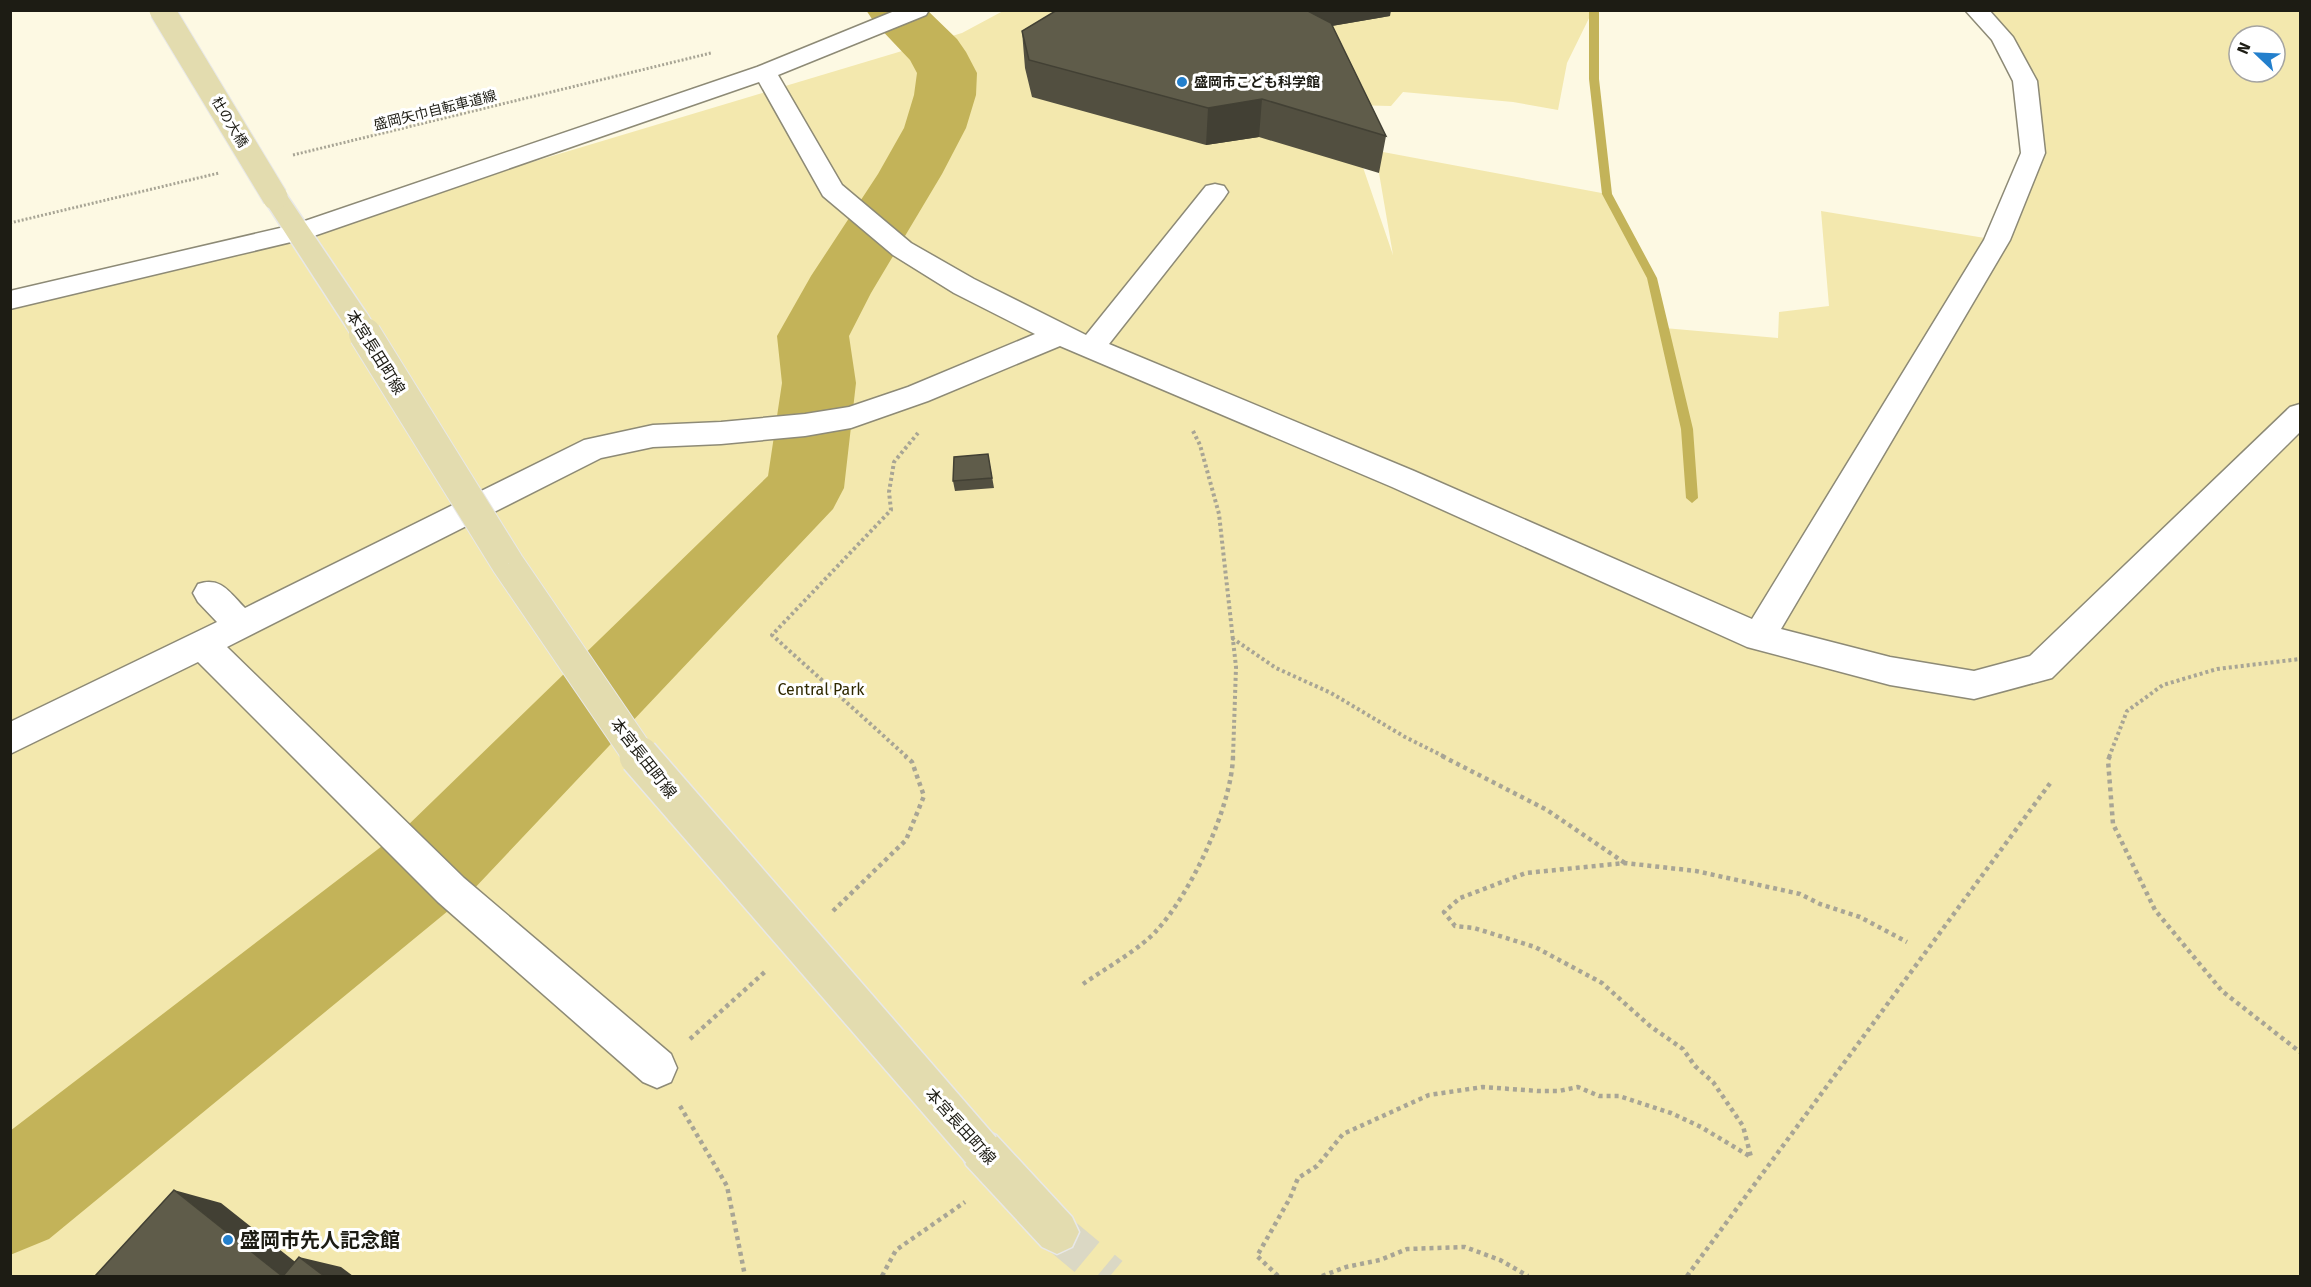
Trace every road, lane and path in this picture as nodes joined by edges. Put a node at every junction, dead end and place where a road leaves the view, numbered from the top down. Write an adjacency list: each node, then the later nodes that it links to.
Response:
1 (162, 10): 10 (main road, 杜の大橋, bridge)
2 (918, 10): 5 (street)
3 (1976, 10): 19 (street)
4 (716, 52): 6 (path, 盛岡矢巾自転車道線)
5 (765, 72): 10 (street); 12 (street)
6 (290, 156)
7 (221, 172): 9 (path)
8 (1215, 192): 13 (street)
9 (10, 223)
10 (299, 232): 11 (street); 32 (main road, 本宮長田町線, bridge)
11 (10, 300)
12 (1060, 335): 13 (street); 15 (street)
13 (1091, 348): 14 (street)
14 (1171, 382): 19 (street); 20 (path)
15 (918, 394): 18 (street); 26 (path)
16 (2301, 415): 19 (street)
17 (209, 593): 18 (street)
18 (240, 624): 21 (street)
19 (1758, 637)
20 (1232, 638): 25 (path); 29 (path)
21 (202, 644): 23 (street); 31 (street)
22 (2301, 659): 30 (path)
23 (10, 739)
24 (2051, 782): 39 (path)
25 (1625, 863): 27 (path); 36 (path)
26 (825, 918)
27 (1907, 942)
28 (772, 966): 31 (path)
29 (1083, 984)
30 (2301, 1052)
31 (657, 1068): 34 (path)
32 (993, 1162): 33 (main road, 本宮長田町線); 35 (path)
33 (1057, 1232)
34 (745, 1276)
35 (882, 1276)
36 (1278, 1276)
37 (1322, 1276): 38 (path)
38 (1528, 1276)
39 (1688, 1276)

